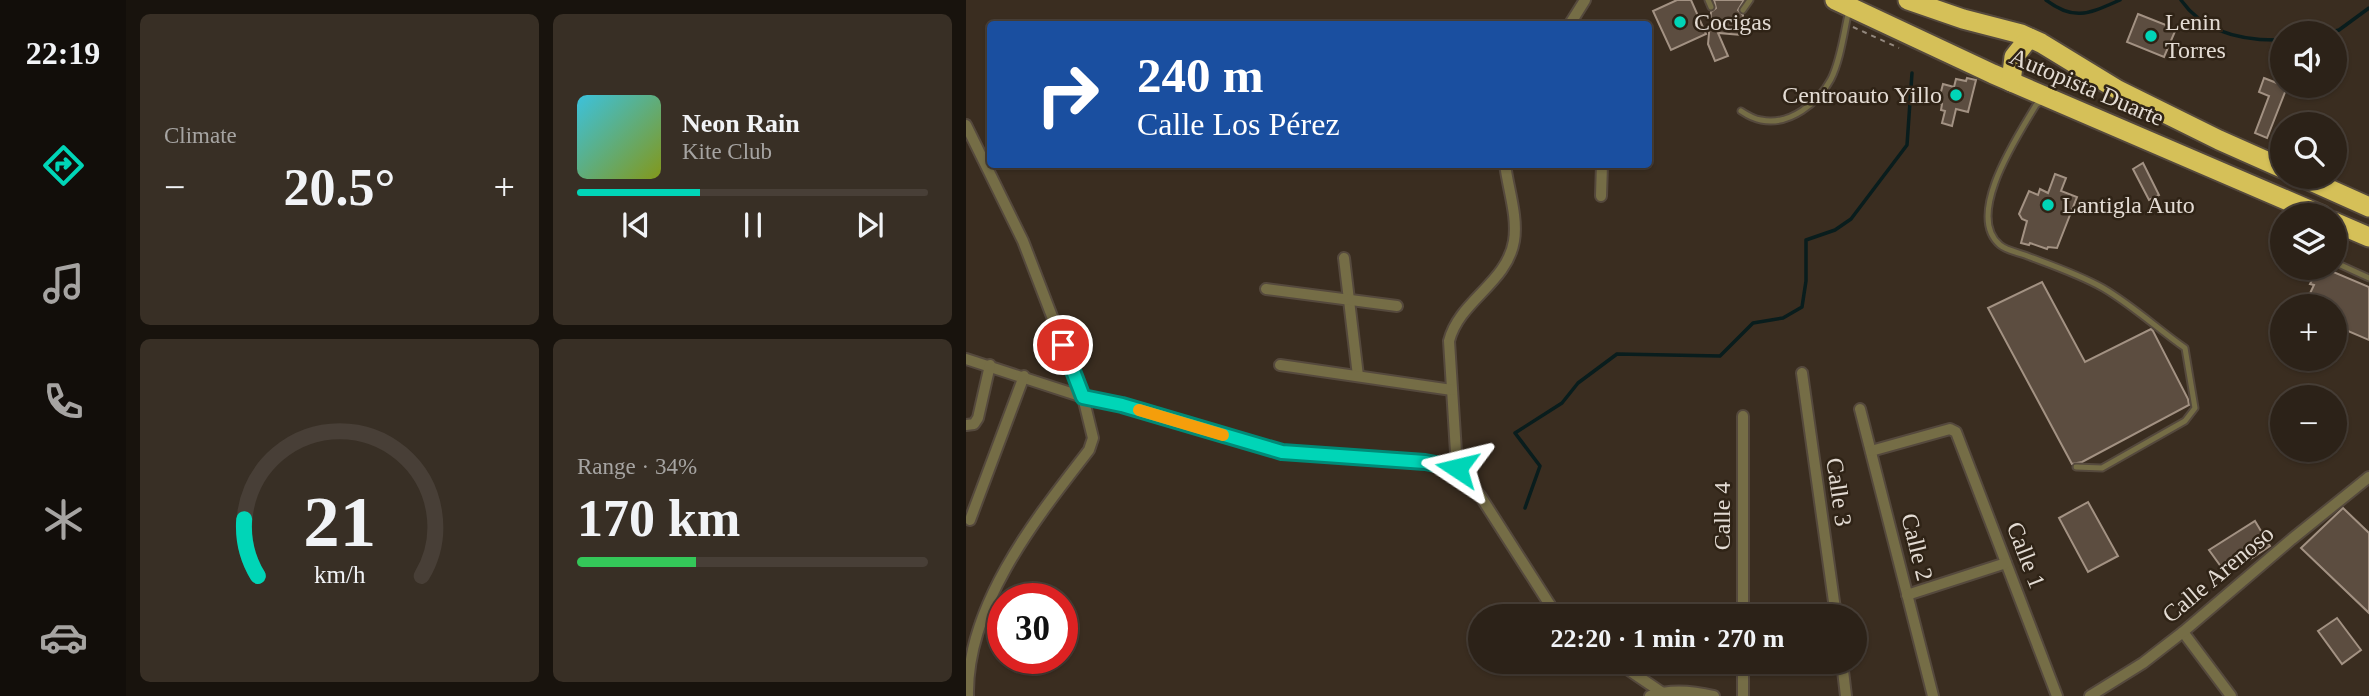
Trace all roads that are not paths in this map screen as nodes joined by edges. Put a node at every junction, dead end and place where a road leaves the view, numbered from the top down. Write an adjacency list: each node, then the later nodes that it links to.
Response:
1 (1585, 0): 8 (street)
2 (1708, 0): 6 (lane)
3 (1750, 0): 7 (lane)
4 (1908, 0): 9 (highway, Autopista Duarte)
5 (1843, 3): 10 (highway, Autopista Duarte); 12 (lane)
6 (1711, 7)
7 (1743, 10)
8 (1572, 21)
9 (2022, 35): 10 (highway); 14 (highway, Autopista Duarte)
10 (2002, 78): 11 (highway, Autopista Duarte)
11 (2047, 97): 21 (highway, Autopista Duarte); 43 (lane)
12 (1741, 111)
13 (966, 125): 15 (street)
14 (2270, 163)
15 (987, 168)
16 (987, 168): 38 (street)
17 (1506, 168): 37 (street)
18 (1602, 168): 20 (street)
19 (2330, 189): 22 (highway)
20 (1601, 196)
21 (2288, 203)
22 (2369, 206)
23 (2347, 228): 24 (highway)
24 (2369, 237)
25 (1344, 258): 29 (street)
26 (2347, 268): 27 (lane)
27 (2369, 278)
28 (1266, 289): 29 (street)
29 (1349, 299): 30 (street); 36 (street)
30 (1397, 306)
31 (966, 359): 32 (street)
32 (990, 365): 35 (street); 41 (street)
33 (1280, 365): 36 (street)
34 (1802, 373): 51 (street, Calle 3)
35 (1024, 376): 38 (street); 46 (street)
36 (1358, 376): 37 (street)
37 (1452, 390): 44 (street)
38 (1083, 397): 44 (street); 57 (street)
39 (1860, 409): 42 (street, Calle 2)
40 (1743, 416): 50 (street, Calle 4)
41 (966, 425)
42 (1871, 450): 47 (street, Calle 1); 48 (street, Calle 2)
43 (2076, 467)
44 (1457, 468): 49 (street)
45 (2369, 477): 52 (street, Calle Arenoso)
46 (970, 520)
47 (2006, 563): 48 (street); 63 (street, Calle 1)
48 (1907, 595): 62 (street, Calle 2)
49 (1550, 604)
50 (1743, 604)
51 (1834, 604)
52 (2183, 632): 64 (street, Calle Arenoso); 65 (street)
53 (1635, 674): 56 (street)
54 (1743, 674): 60 (street)
55 (1843, 674): 61 (street)
56 (1661, 692): 58 (street); 59 (street)
57 (968, 696)
58 (1650, 696)
59 (1714, 696)
60 (1743, 696)
61 (1846, 696)
62 (1933, 696)
63 (2057, 696)
64 (2090, 696)
65 (2231, 696)

